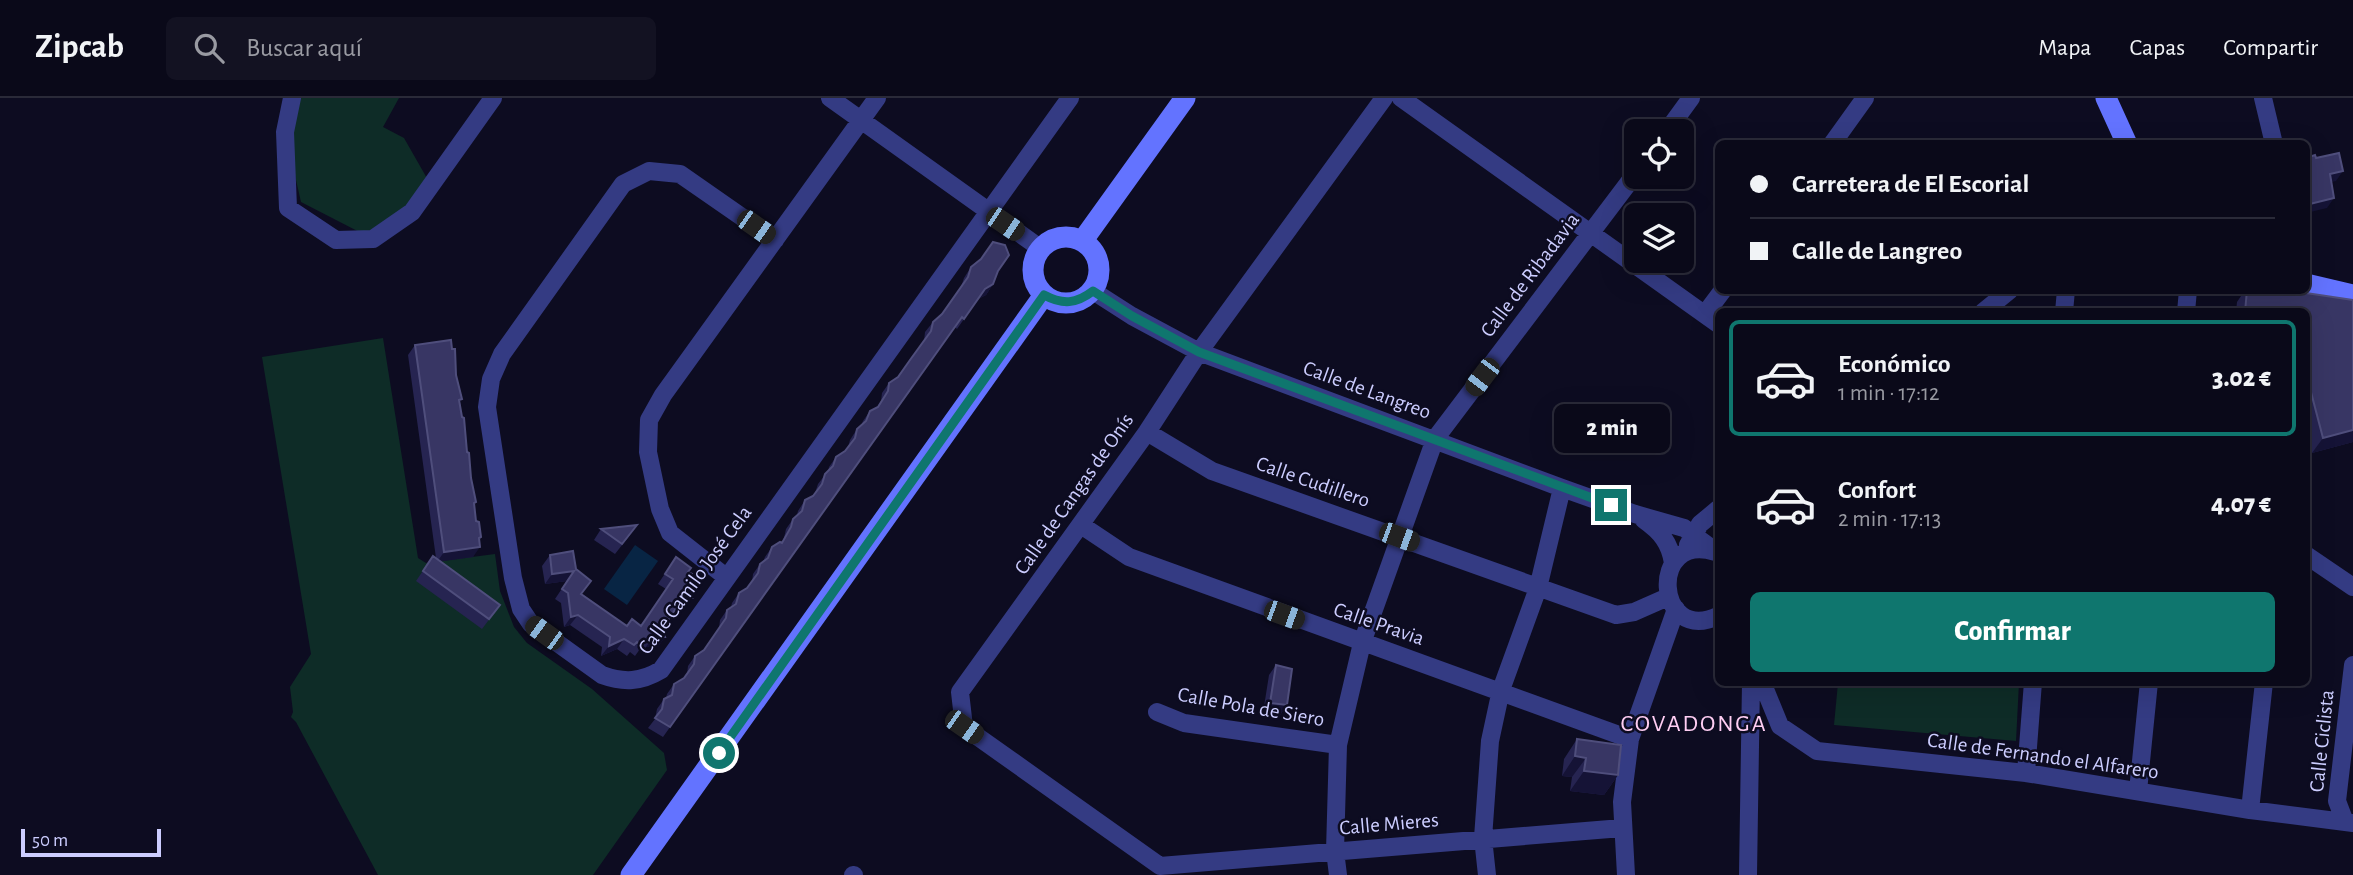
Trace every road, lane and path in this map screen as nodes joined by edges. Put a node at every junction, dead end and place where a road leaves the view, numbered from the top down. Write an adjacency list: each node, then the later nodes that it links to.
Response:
1 (292, 98): 2 (street)
2 (493, 98)
3 (830, 98): 14 (street)
4 (877, 98): 14 (street)
5 (1070, 98): 19 (street, Calle Camilo José Cela)
6 (1185, 98): 22 (street)
7 (1384, 98): 31 (street, Calle de Cangas de Onís)
8 (1401, 98): 20 (street)
9 (1691, 98): 13 (street)
10 (1866, 98): 15 (street)
11 (2106, 98): 16 (street)
12 (2263, 98): 17 (street)
13 (1676, 119)
14 (861, 120): 19 (street); 21 (street)
15 (1835, 140)
16 (2126, 140)
17 (2273, 140)
18 (1624, 189): 20 (street, Calle de Ribadavia)
19 (988, 212): 23 (street); 46 (street, Calle Camilo José Cela)
20 (1592, 232): 30 (street); 33 (street, Calle de Ribadavia)
21 (775, 240): 46 (street); 46 (street, Calle Camilo José Cela)
22 (1083, 240): 23 (street); 25 (street)
23 (1040, 248): 27 (street)
24 (2310, 285): 28 (street)
25 (1093, 291): 27 (street); 31 (street, Calle de Langreo)
26 (2005, 294): 29 (street)
27 (1044, 295): 70 (street)
28 (2353, 295)
29 (1988, 308)
30 (1712, 319)
31 (1199, 352): 32 (street, Calle de Cangas de Onís); 33 (street, Calle de Langreo)
32 (1147, 432): 39 (street, Calle de Cangas de Onís); 41 (street, Calle Cudillero)
33 (1435, 439): 34 (street, Calle de Langreo); 41 (street, Calle de Ribadavia)
34 (1562, 488): 37 (street, Calle de Langreo); 48 (street)
35 (1715, 511): 38 (street)
36 (1715, 512): 40 (street)
37 (1635, 514): 38 (street, Calle de Langreo); 44 (street)
38 (1664, 522): 40 (street)
39 (1081, 524): 51 (street, Calle Pravia); 69 (street, Calle de Cangas de Onís)
40 (1694, 535): 42 (street); 44 (street)
41 (1399, 537): 48 (street, Calle Cudillero); 51 (street, Calle de Ribadavia)
42 (1715, 551)
43 (1715, 552): 44 (street)
44 (1678, 559): 49 (street)
45 (2310, 559): 47 (street)
46 (726, 577)
47 (2353, 587)
48 (1538, 588): 49 (street, Calle Cudillero); 58 (street)
49 (1672, 603): 50 (street); 60 (street)
50 (1715, 620)
51 (1362, 643): 58 (street, Calle Pravia); 61 (street, Calle de Ribadavia)
52 (2353, 664): 65 (street, Calle Ciclista)
53 (1751, 686): 74 (street)
54 (1764, 686): 62 (street, Calle de Fernando el Alfarero)
55 (2033, 686): 62 (street)
56 (2148, 686): 63 (street)
57 (2264, 686): 64 (street)
58 (1501, 690): 60 (street, Calle Pravia); 67 (street)
59 (1157, 712): 61 (street, Calle Pola de Siero)
60 (1630, 739): 66 (street)
61 (1338, 745): 68 (street, Calle de Ribadavia)
62 (2026, 773): 63 (street, Calle de Fernando el Alfarero)
63 (2138, 791): 64 (street, Calle de Fernando el Alfarero)
64 (2250, 810): 65 (street, Calle de Fernando el Alfarero)
65 (2349, 822)
66 (1622, 828): 67 (street, Calle Mieres); 73 (street)
67 (1483, 838): 68 (street, Calle Mieres); 72 (street)
68 (1335, 851): 69 (street, Calle Mieres); 71 (street, Calle de Ribadavia)
69 (1160, 866)
70 (631, 875)
71 (1338, 875)
72 (1487, 875)
73 (1626, 875)
74 (1748, 875)

